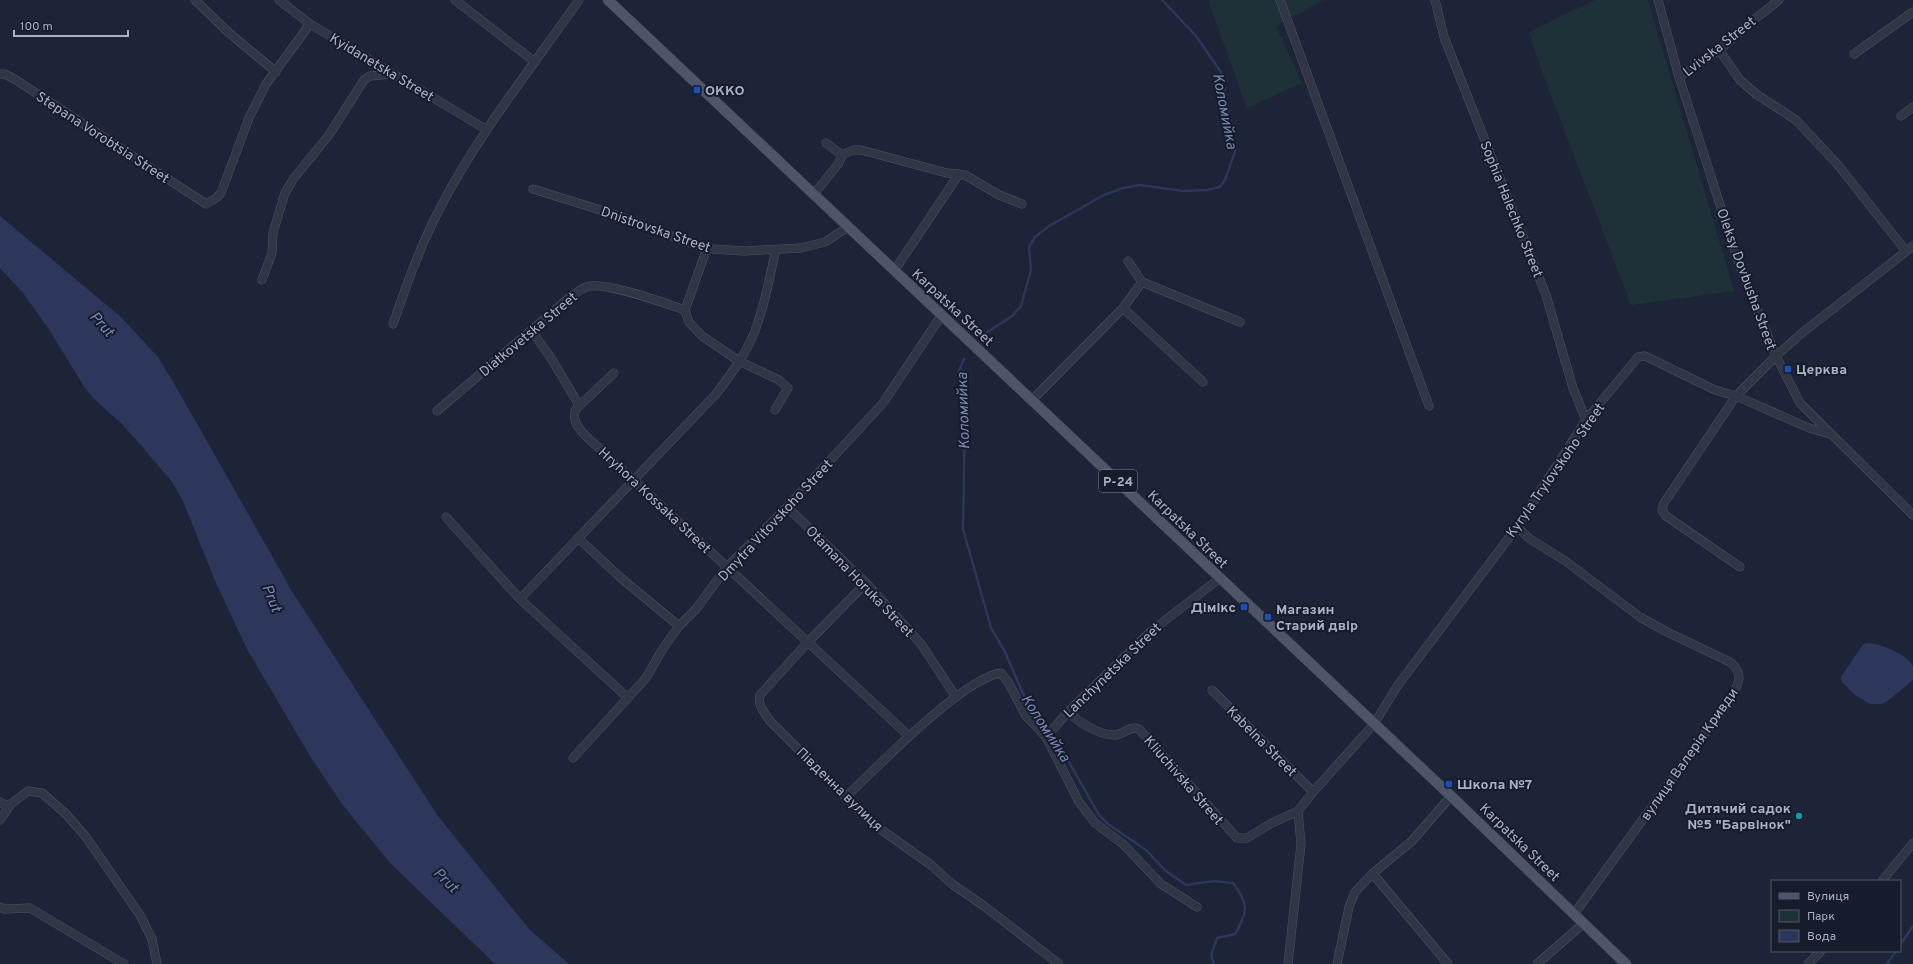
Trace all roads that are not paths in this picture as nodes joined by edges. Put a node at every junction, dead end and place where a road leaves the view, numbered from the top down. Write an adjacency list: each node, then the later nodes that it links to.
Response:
1 (195, 0): 15 (street)
2 (279, 0): 11 (street, Kyidanetska Street)
3 (455, 0): 14 (street)
4 (579, 0): 14 (street)
5 (608, 0): 26 (main road, Karpatska Street / Р-24)
6 (1280, 0): 49 (street)
7 (1435, 0): 52 (street, Sophia Halechko Street)
8 (1658, 0): 18 (street, Oleksy Dovbusha Street)
9 (1779, 0): 12 (street, Lvivska Street)
10 (1913, 12): 13 (street)
11 (310, 24): 15 (street); 17 (street, Kyidanetska Street)
12 (1719, 50): 18 (street, Lvivska Street); 30 (street)
13 (1854, 54)
14 (535, 62): 21 (street)
15 (276, 72): 16 (street, Stepana Vorobtsia Street)
16 (0, 74)
17 (393, 74): 21 (street, Kyidanetska Street); 34 (street)
18 (1679, 77): 42 (street, Oleksy Dovbusha Street)
19 (1913, 107): 20 (street)
20 (1901, 116)
21 (487, 130): 40 (street)
22 (826, 143): 23 (street)
23 (842, 155): 24 (street); 26 (street)
24 (959, 174): 27 (street); 33 (street)
25 (533, 189): 29 (street, Dnistrovska Street)
26 (814, 194): 28 (main road, Karpatska Street / Р-24)
27 (1022, 204)
28 (848, 227): 31 (street, Dnistrovska Street); 33 (main road, Karpatska Street / Р-24)
29 (708, 248): 31 (street, Dnistrovska Street); 37 (street)
30 (1910, 248): 42 (street)
31 (776, 250): 43 (street)
32 (1128, 261): 35 (street)
33 (894, 271): 38 (main road, Karpatska Street / Р-24)
34 (262, 280)
35 (1142, 282): 36 (street); 39 (street)
36 (1123, 308): 45 (street); 47 (street)
37 (685, 310): 41 (street, Diatkovetska Street); 43 (street)
38 (941, 316): 47 (main road, Karpatska Street / Р-24); 55 (street, Dmytra Vitovskoho Street)
39 (1240, 322)
40 (393, 324)
41 (531, 330): 48 (street); 51 (street, Diatkovetska Street)
42 (1776, 356): 46 (street); 53 (street, Oleksy Dovbusha Street)
43 (739, 361): 50 (street); 54 (street)
44 (614, 372): 48 (street)
45 (1203, 382)
46 (1736, 396): 52 (street, Kyryla Trylovskoho Street); 53 (street); 61 (street)
47 (1032, 400): 62 (main road, Karpatska Street / Р-24)
48 (579, 405): 54 (street, Hryhora Kossaka Street)
49 (1429, 406)
50 (775, 410)
51 (437, 411)
52 (1586, 420): 58 (street, Kyryla Trylovskoho Street)
53 (1831, 434): 56 (street, Oleksy Dovbusha Street)
54 (634, 480): 59 (street); 60 (street, Hryhora Kossaka Street)
55 (787, 507): 60 (street, Dmytra Vitovskoho Street); 63 (street, Otamana Horuka Street)
56 (1913, 515)
57 (446, 517): 64 (street)
58 (1516, 527): 71 (street, Kyryla Trylovskoho Street); 87 (street, вулиця Валерія Кривди)
59 (578, 538): 64 (street); 65 (street)
60 (727, 567): 65 (street, Dmytra Vitovskoho Street); 66 (street, Hryhora Kossaka Street)
61 (1740, 567)
62 (1220, 578): 70 (street, Lanchynetska Street); 71 (main road, Karpatska Street / Р-24)
63 (866, 583): 66 (street, Південна вулиця); 68 (street, Otamana Horuka Street)
64 (520, 599): 69 (street)
65 (679, 626): 69 (street, Dmytra Vitovskoho Street)
66 (808, 642): 73 (street, Hryhora Kossaka Street); 77 (street, Південна вулиця)
67 (1212, 690): 75 (street, Kabelna Street)
68 (956, 697): 72 (street); 73 (street)
69 (628, 698): 74 (street, Dmytra Vitovskoho Street)
70 (1068, 712): 72 (street, Lanchynetska Street); 80 (street, Kliuchivska Street)
71 (1374, 724): 75 (street, Kyryla Trylovskoho Street); 76 (main road, Karpatska Street / Р-24)
72 (1049, 734): 86 (street)
73 (909, 736): 77 (street)
74 (573, 758)
75 (1313, 792): 80 (street, Kyryla Trylovskoho Street)
76 (1451, 796): 83 (street); 87 (main road, Karpatska Street / Р-24)
77 (846, 797): 92 (street, Південна вулиця)
78 (0, 802): 79 (street)
79 (11, 804): 81 (street); 91 (street)
80 (1298, 811): 93 (street)
81 (0, 820)
82 (1913, 843): 84 (street)
83 (1373, 874): 94 (street); 95 (street)
84 (1883, 880)
85 (0, 907): 90 (street)
86 (1197, 907)
87 (1574, 914): 88 (main road, Karpatska Street / Р-24)
88 (1584, 923): 96 (street); 97 (main road, Karpatska Street / Р-24)
89 (1820, 952): 98 (street)
90 (124, 964)
91 (156, 964)
92 (1059, 964)
93 (1288, 964)
94 (1337, 964)
95 (1448, 964)
96 (1537, 964)
97 (1626, 964)
98 (1808, 964)

